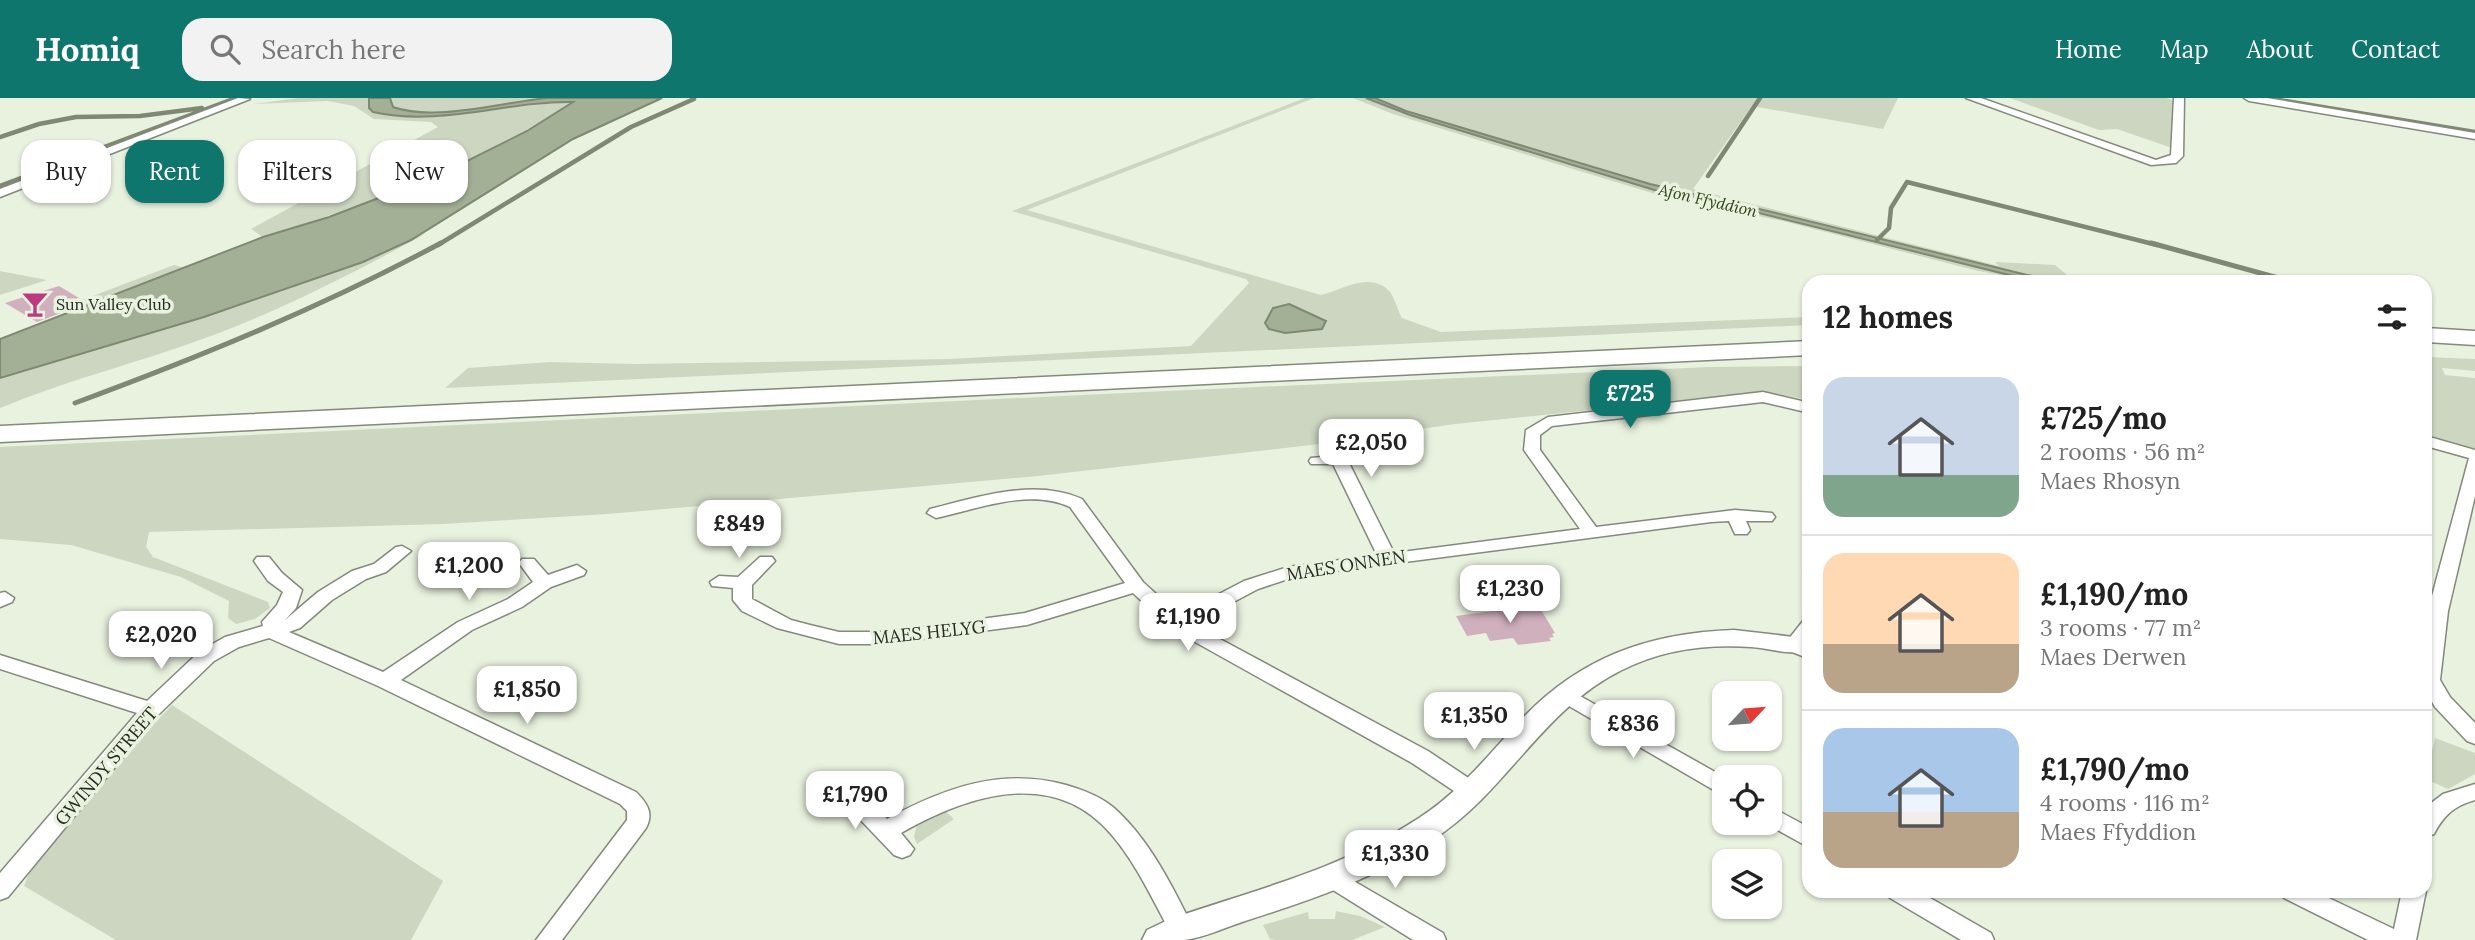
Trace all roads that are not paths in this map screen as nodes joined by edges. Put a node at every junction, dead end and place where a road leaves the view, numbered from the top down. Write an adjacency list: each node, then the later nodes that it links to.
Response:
1 (1971, 98): 2 (street)
2 (2179, 98)
3 (2249, 98): 5 (street)
4 (245, 99): 6 (street)
5 (2475, 136)
6 (0, 193)
7 (1802, 333): 14 (main road)
8 (2432, 335): 9 (main road)
9 (2475, 338)
10 (2432, 347): 12 (main road)
11 (1802, 348): 15 (main road)
12 (2475, 350)
13 (1802, 406): 22 (street)
14 (0, 418)
15 (0, 434)
16 (2432, 442): 17 (street)
17 (2475, 455)
18 (1317, 461): 24 (street)
19 (2475, 462): 33 (street)
20 (936, 513): 32 (street)
21 (1766, 517): 22 (street, MAES ONNEN)
22 (1591, 532): 24 (street, MAES ONNEN)
23 (402, 551): 35 (street, GWINDY STREET)
24 (1388, 559): 34 (street, MAES ONNEN)
25 (263, 561): 35 (street)
26 (766, 561): 31 (street)
27 (528, 563): 30 (street)
28 (577, 571): 30 (street)
29 (719, 582): 31 (street)
30 (544, 583): 38 (street)
31 (743, 583): 32 (street, MAES HELYG)
32 (1136, 586): 34 (street)
33 (2432, 609)
34 (1177, 624): 45 (street)
35 (273, 632): 38 (street); 41 (street, GWINDY STREET)
36 (1802, 641): 40 (street)
37 (0, 662): 41 (street)
38 (385, 681): 58 (street)
39 (2432, 684): 42 (street)
40 (1564, 694): 43 (street); 45 (street)
41 (151, 710): 53 (street, GWINDY STREET)
42 (2475, 736)
43 (1712, 781)
44 (839, 783): 49 (street)
45 (1471, 791): 52 (street)
46 (2475, 792): 47 (street)
47 (2432, 813)
48 (1782, 823): 50 (street)
49 (885, 831): 51 (street); 57 (street)
50 (1802, 834)
51 (902, 849)
52 (1333, 878): 57 (street); 59 (street)
53 (0, 890)
54 (1910, 898): 60 (street)
55 (2306, 898): 61 (street)
56 (2413, 898): 62 (street)
57 (1170, 934)
58 (548, 940)
59 (1434, 940)
60 (1982, 940)
61 (2392, 940)
62 (2404, 940)

